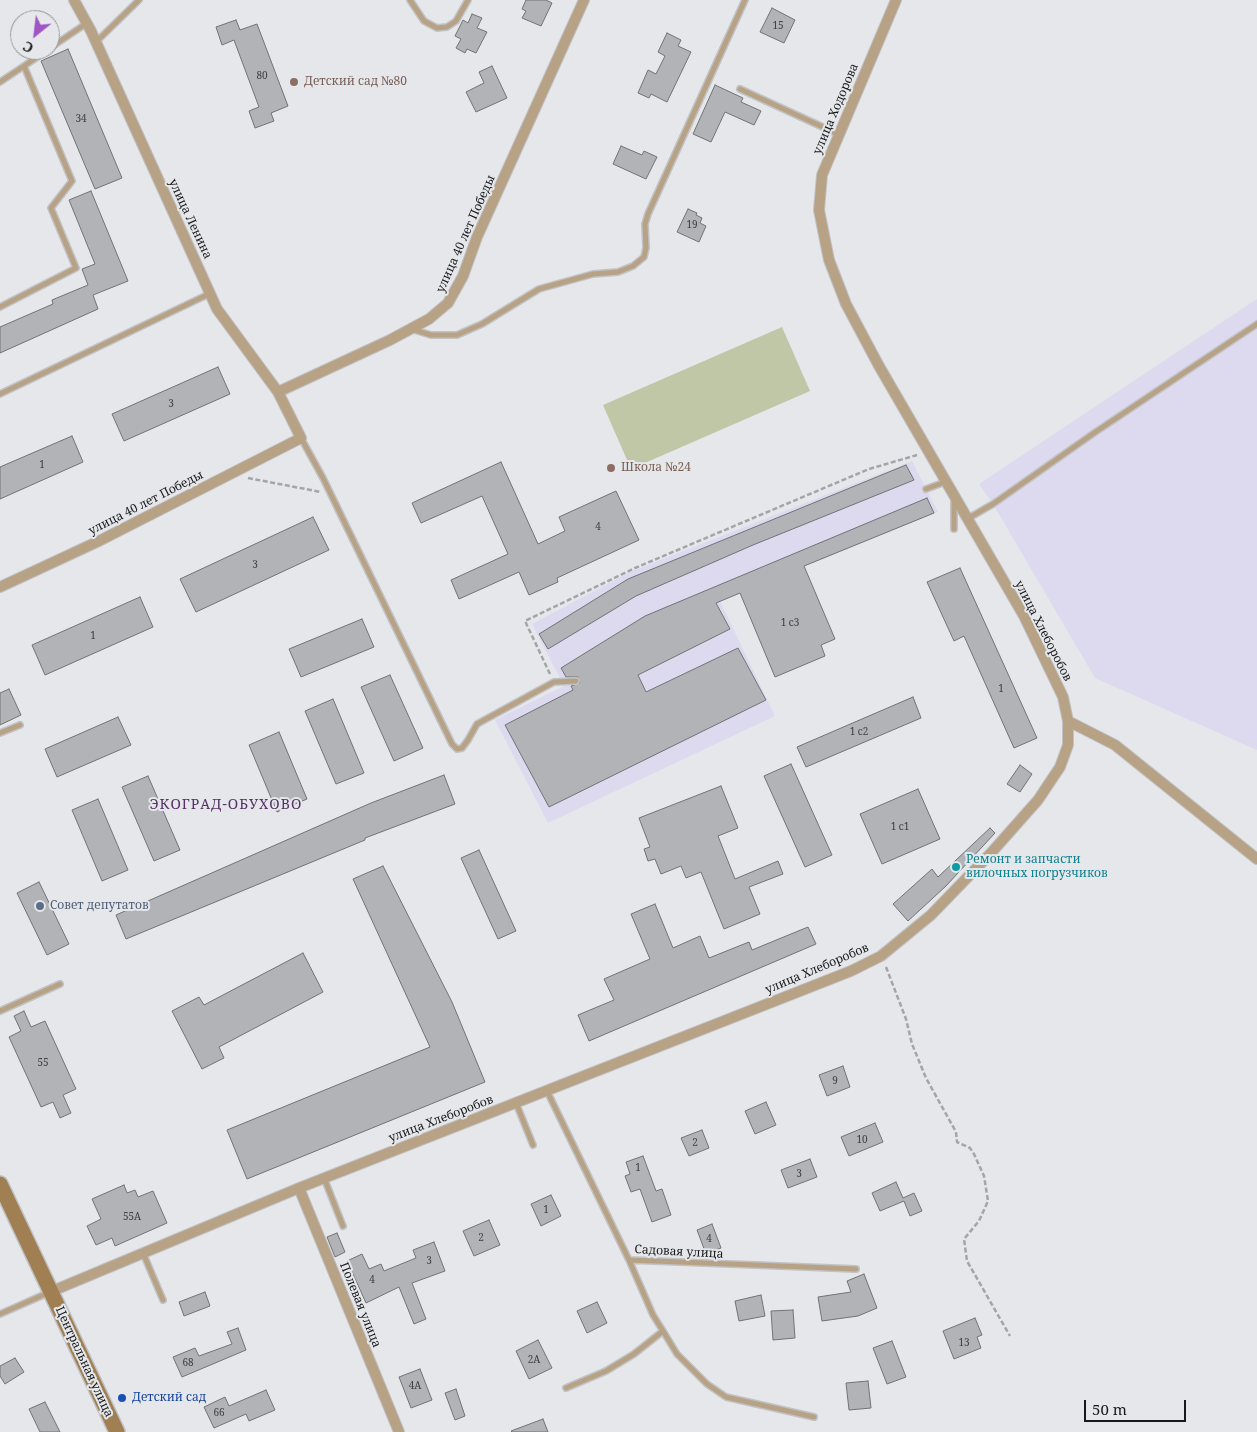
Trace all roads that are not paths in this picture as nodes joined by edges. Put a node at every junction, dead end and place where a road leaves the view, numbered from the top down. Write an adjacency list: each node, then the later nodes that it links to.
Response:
1 (74, 0): 8 (street, улица Ленина)
2 (140, 0): 10 (lane)
3 (410, 0): 4 (lane)
4 (468, 0)
5 (584, 0): 20 (street, улица 40 лет Победы)
6 (745, 0): 20 (lane)
7 (896, 0): 15 (street, улица Ходорова)
8 (87, 23): 9 (lane); 10 (street, улица Ленина)
9 (60, 41)
10 (95, 43): 17 (street, улица Ленина)
11 (33, 60): 12 (lane)
12 (24, 66): 13 (lane); 18 (lane)
13 (0, 82)
14 (740, 89): 15 (lane)
15 (838, 134): 16 (street, улица Ходорова)
16 (823, 232): 24 (street, улица Хлеборобов)
17 (211, 293): 21 (street, улица Ленина); 22 (lane)
18 (0, 307)
19 (1257, 324): 27 (lane)
20 (410, 329): 21 (street, улица 40 лет Победы)
21 (278, 392): 23 (street, улица Ленина)
22 (0, 394)
23 (301, 438): 29 (street, улица 40 лет Победы); 30 (lane)
24 (944, 482): 25 (lane); 26 (street, улица Хлеборобов)
25 (926, 489)
26 (954, 498): 27 (street, улица Хлеборобов); 28 (lane)
27 (967, 519): 31 (street, улица Хлеборобов)
28 (954, 529)
29 (0, 587)
30 (576, 681)
31 (1068, 721): 34 (street); 37 (street, улица Хлеборобов)
32 (20, 725): 33 (lane)
33 (0, 734)
34 (1257, 859)
35 (60, 984): 36 (lane)
36 (0, 1011)
37 (547, 1091): 38 (street, улица Хлеборобов); 45 (lane, Садовая улица)
38 (516, 1103): 39 (lane); 40 (street, улица Хлеборобов)
39 (533, 1145)
40 (324, 1178): 42 (street, улица Хлеборобов); 43 (lane)
41 (0, 1184): 47 (main road, Центральная улица)
42 (298, 1188): 44 (street, улица Хлеборобов); 54 (street, Полевая улица)
43 (343, 1226)
44 (143, 1253): 47 (street, улица Хлеборобов); 48 (lane)
45 (629, 1260): 46 (lane, Садовая улица); 50 (lane)
46 (856, 1269)
47 (50, 1292): 49 (lane); 53 (main road, Центральная улица)
48 (164, 1300)
49 (0, 1314)
50 (663, 1331): 51 (lane); 52 (lane)
51 (566, 1388)
52 (814, 1417)
53 (117, 1432)
54 (399, 1432)

